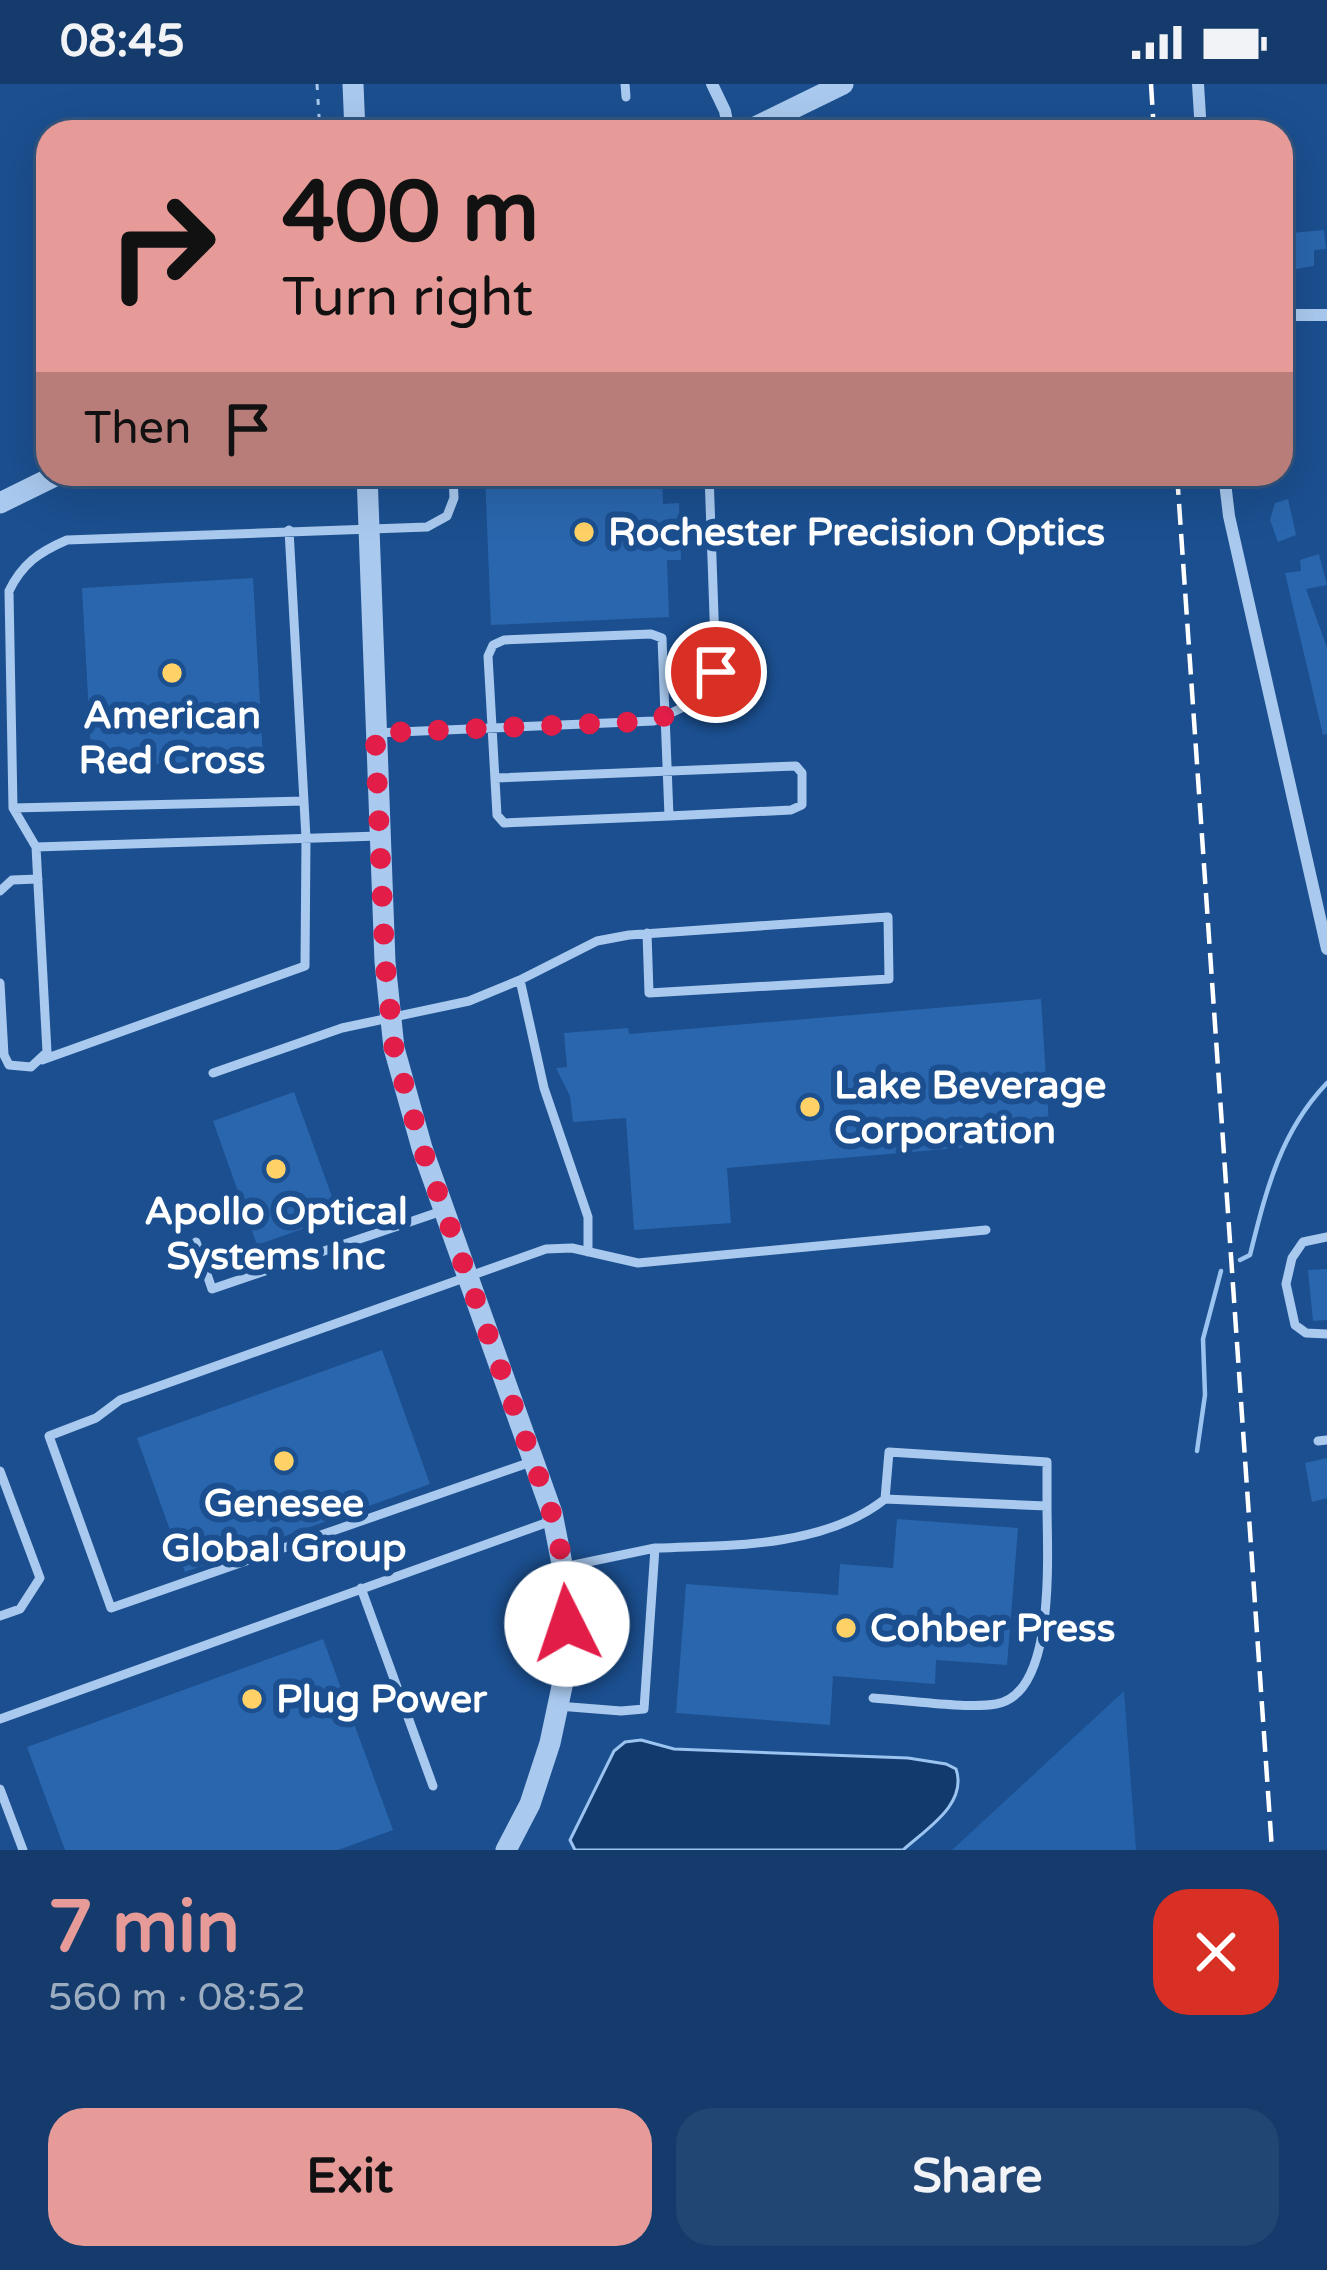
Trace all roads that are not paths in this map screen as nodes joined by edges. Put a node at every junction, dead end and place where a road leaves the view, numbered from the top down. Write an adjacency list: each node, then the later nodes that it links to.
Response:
1 (353, 84): 7 (street)
2 (625, 84): 6 (lane)
3 (712, 84): 8 (street)
4 (843, 84): 9 (street)
5 (1198, 84): 10 (street)
6 (626, 97)
7 (355, 120)
8 (725, 120)
9 (770, 120)
10 (1200, 120)
11 (1293, 315): 12 (street)
12 (1327, 315)
13 (36, 485): 18 (street)
14 (367, 486): 19 (street)
15 (454, 486): 19 (lane)
16 (710, 486): 21 (lane)
17 (1225, 486): 35 (street)
18 (0, 503)
19 (367, 529): 20 (lane); 23 (street)
20 (289, 530): 26 (lane); 27 (lane)
21 (666, 716): 22 (lane); 22 (lane); 24 (lane)
22 (492, 728): 23 (lane); 25 (lane)
23 (375, 733): 29 (street)
24 (668, 771): 25 (lane); 28 (lane); 28 (lane)
25 (495, 778): 28 (lane)
26 (304, 801): 27 (lane); 30 (lane)
27 (13, 808): 31 (lane)
28 (669, 816)
29 (380, 836): 30 (lane); 38 (street)
30 (306, 838): 31 (lane); 39 (lane)
31 (36, 847): 32 (lane)
32 (38, 879): 33 (lane); 39 (lane)
33 (0, 891)
34 (647, 933): 34 (lane); 36 (lane)
35 (1327, 949)
36 (520, 980): 38 (lane); 45 (lane)
37 (0, 983): 39 (lane)
38 (390, 1016): 40 (lane); 41 (street)
39 (42, 1060)
40 (213, 1073)
41 (445, 1210): 44 (lane); 46 (street)
42 (986, 1230): 45 (lane)
43 (1327, 1237): 47 (lane)
44 (196, 1242)
45 (588, 1252): 46 (lane)
46 (469, 1276): 48 (street); 48 (lane)
47 (1327, 1334)
48 (535, 1461): 52 (street)
49 (0, 1471): 56 (lane)
50 (885, 1498): 51 (lane); 51 (lane); 53 (lane)
51 (1047, 1506): 57 (lane)
52 (554, 1520): 54 (street); 55 (lane)
53 (655, 1548): 54 (lane); 58 (lane)
54 (564, 1568): 58 (street)
55 (361, 1588): 59 (lane); 60 (lane)
56 (0, 1616)
57 (873, 1698)
58 (558, 1706): 63 (street)
59 (0, 1719)
60 (433, 1786)
61 (0, 1789): 62 (lane)
62 (23, 1850)
63 (506, 1850)

